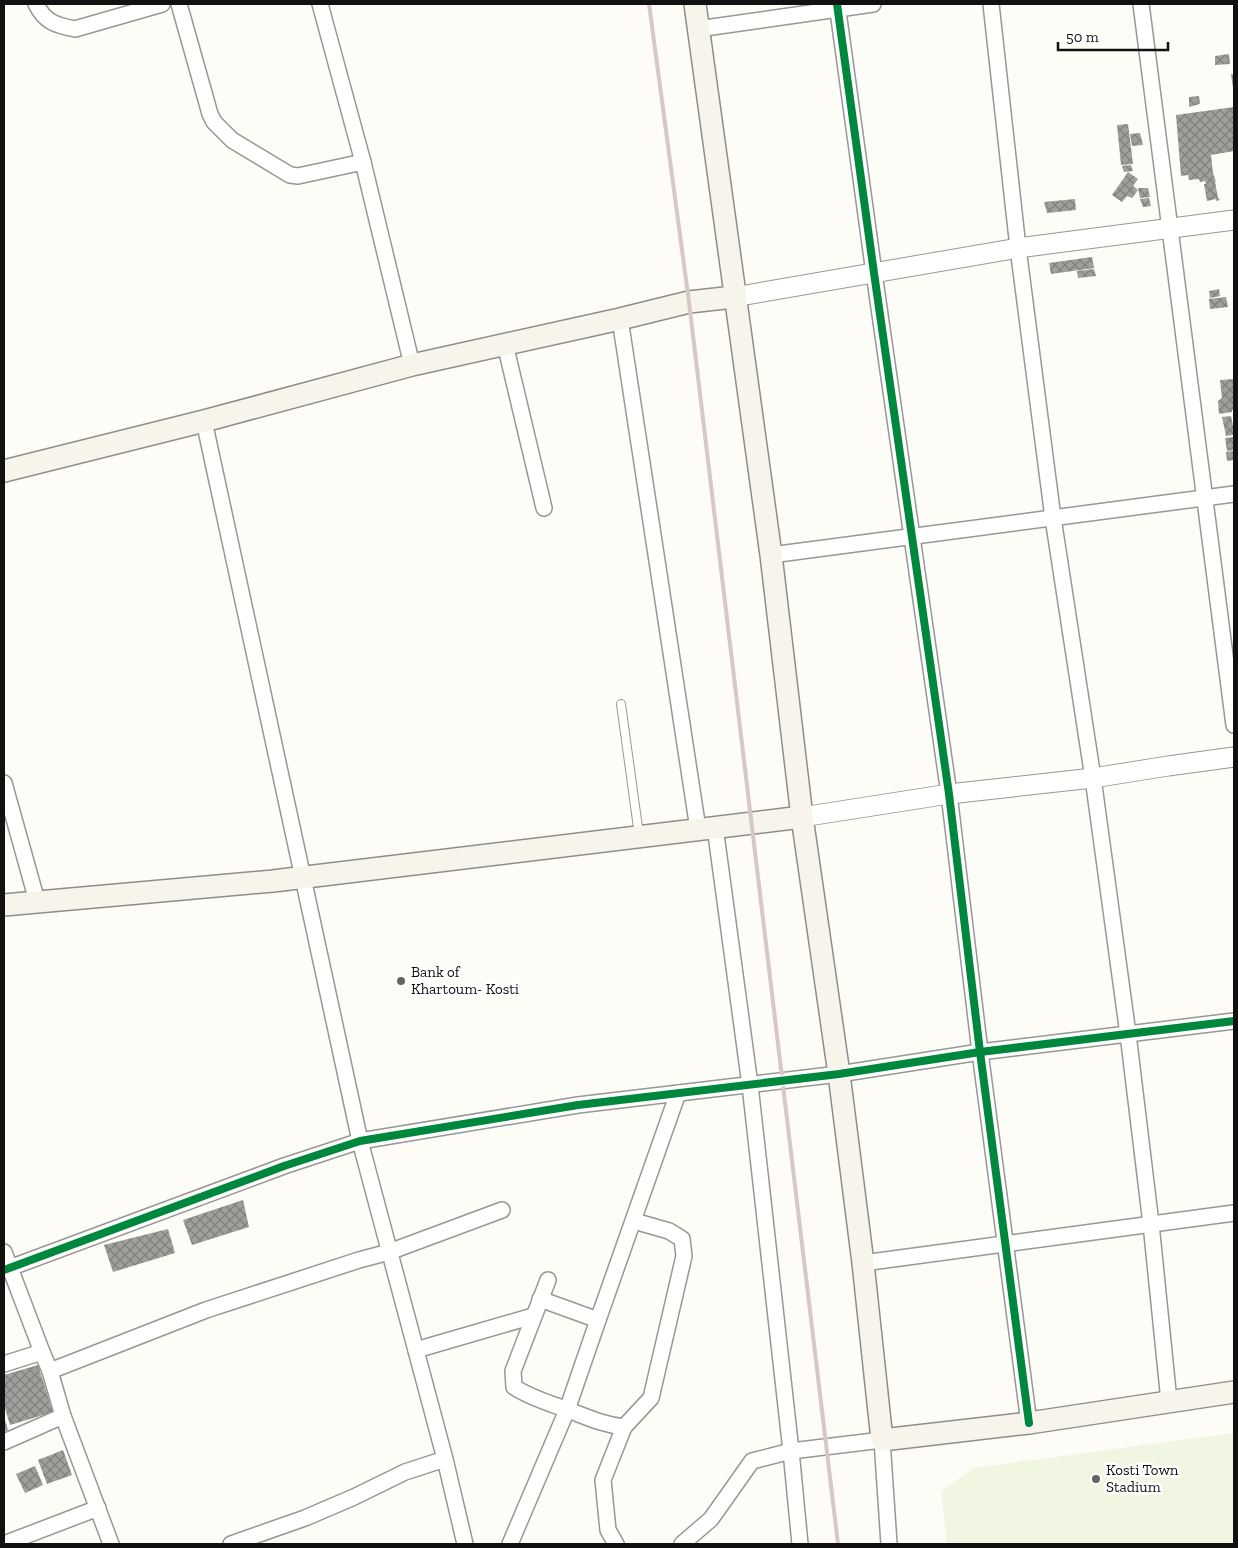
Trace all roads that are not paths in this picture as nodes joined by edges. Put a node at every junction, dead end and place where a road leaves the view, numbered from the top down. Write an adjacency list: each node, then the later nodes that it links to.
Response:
1 (36, 4): 2 (street)
2 (162, 4)
3 (179, 4): 11 (street)
4 (320, 4): 11 (street)
5 (695, 4): 10 (main road)
6 (873, 4): 9 (street)
7 (990, 4): 14 (street)
8 (1141, 4): 13 (street)
9 (838, 6): 10 (street); 15 (street)
10 (698, 29): 16 (main road)
11 (363, 162): 19 (street)
12 (1234, 220): 13 (street)
13 (1170, 228): 14 (street); 23 (street)
14 (1018, 248): 15 (street); 25 (street)
15 (874, 273): 16 (street); 26 (street)
16 (734, 297): 17 (main road); 27 (main road)
17 (620, 319): 18 (main road); 35 (street)
18 (505, 344): 19 (main road); 24 (street)
19 (412, 365): 20 (main road)
20 (204, 421): 21 (main road); 37 (street)
21 (4, 470)
22 (1234, 494): 23 (street)
23 (1206, 498): 25 (street); 29 (street)
24 (544, 508)
25 (1053, 518): 26 (street); 31 (street)
26 (913, 536): 27 (street); 33 (street)
27 (771, 555): 34 (main road)
28 (621, 704): 36 (lane)
29 (1234, 725)
30 (1234, 757): 31 (street)
31 (1093, 778): 33 (street); 41 (street)
32 (4, 783): 38 (street)
33 (950, 794): 34 (street); 42 (street)
34 (802, 816): 35 (main road); 43 (main road)
35 (707, 828): 36 (main road); 44 (street)
36 (640, 836): 37 (main road)
37 (304, 878): 38 (main road); 46 (street)
38 (37, 901): 39 (main road)
39 (4, 905)
40 (1234, 1021): 41 (street)
41 (1128, 1034): 42 (street); 50 (street)
42 (980, 1052): 43 (street); 51 (street)
43 (839, 1074): 44 (street); 54 (main road)
44 (750, 1085): 45 (street); 72 (street)
45 (678, 1093): 46 (street); 49 (street)
46 (360, 1141): 53 (street); 55 (street)
47 (502, 1210): 53 (street)
48 (1234, 1213): 50 (street)
49 (634, 1220): 59 (street); 69 (street)
50 (1151, 1224): 51 (street); 65 (street)
51 (1006, 1244): 54 (street); 68 (street)
52 (4, 1252): 55 (street)
53 (389, 1252): 60 (street); 63 (street)
54 (863, 1263): 70 (main road)
55 (7, 1269): 61 (street)
56 (548, 1280): 57 (street)
57 (540, 1299): 58 (street); 59 (street)
58 (533, 1316): 60 (street); 66 (street)
59 (598, 1320): 66 (street)
60 (416, 1350): 73 (street)
61 (42, 1352): 62 (street); 63 (street)
62 (4, 1364)
63 (50, 1371): 67 (street)
64 (1234, 1392): 65 (main road)
65 (1168, 1401): 68 (main road)
66 (568, 1410): 69 (street); 79 (street)
67 (63, 1416): 71 (street); 74 (street)
68 (1029, 1423): 70 (main road)
69 (624, 1427): 80 (street)
70 (882, 1440): 72 (street); 83 (street)
71 (4, 1442)
72 (791, 1451): 81 (street); 82 (street)
73 (445, 1460): 77 (street); 78 (street)
74 (98, 1508): 75 (street); 76 (street)
75 (4, 1544)
76 (111, 1544)
77 (231, 1544)
78 (465, 1544)
79 (510, 1544)
80 (616, 1544)
81 (682, 1544)
82 (800, 1544)
83 (890, 1544)

